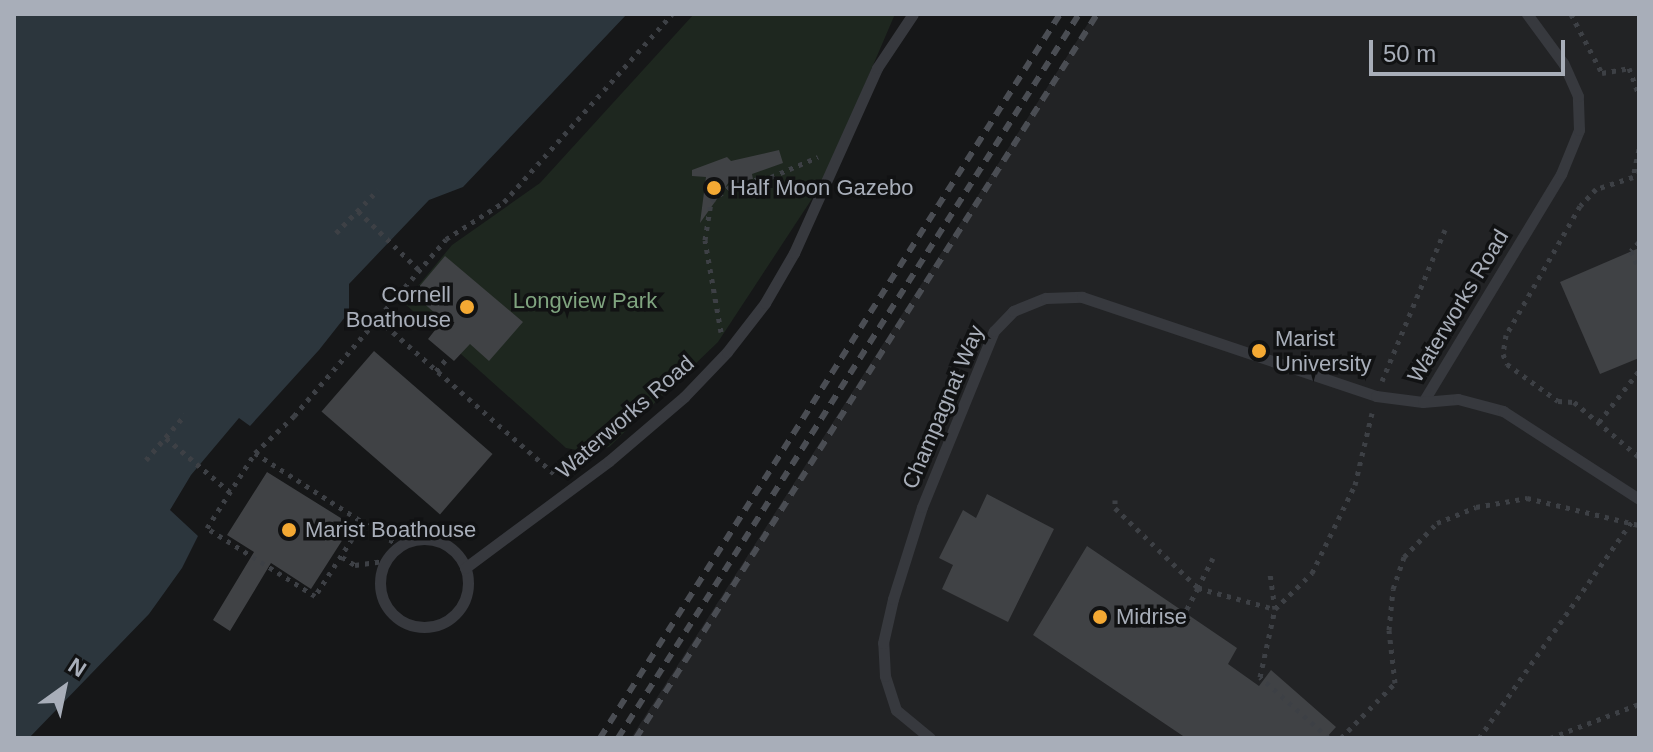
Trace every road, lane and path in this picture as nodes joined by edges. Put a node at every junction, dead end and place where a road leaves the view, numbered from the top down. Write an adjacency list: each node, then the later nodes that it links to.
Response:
1 (672, 14): 14 (path)
2 (913, 14): 6 (lane, Waterworks Road)
3 (1527, 14): 22 (lane, Waterworks Road)
4 (1571, 14): 5 (path)
5 (1639, 96)
6 (844, 146): 17 (lane, Waterworks Road); 17 (path)
7 (1639, 149): 8 (path)
8 (1636, 178): 24 (path)
9 (378, 190): 10 (path)
10 (358, 211): 12 (path); 14 (path)
11 (1445, 230): 21 (path)
12 (336, 233)
13 (1639, 242): 15 (path)
14 (419, 270): 16 (path)
15 (1639, 270)
16 (378, 319): 19 (path); 26 (path)
17 (727, 352): 29 (lane, Waterworks Road)
18 (449, 356): 19 (path)
19 (436, 371): 29 (path)
20 (1639, 371): 24 (path)
21 (1376, 396): 22 (lane, Champagnat Way); 44 (path); 47 (lane, Champagnat Way)
22 (1423, 402): 31 (lane, Waterworks Road)
23 (185, 415): 25 (path)
24 (1599, 422): 27 (path)
25 (166, 438): 28 (path); 30 (path)
26 (255, 453): 30 (path); 34 (path)
27 (1639, 457)
28 (146, 460)
29 (574, 490): 41 (lane, Waterworks Road)
30 (230, 492): 38 (path)
31 (1639, 499)
32 (1115, 500): 43 (path)
33 (1639, 510): 35 (path)
34 (363, 522): 37 (path); 38 (path)
35 (1632, 522): 36 (path); 49 (path); 50 (path)
36 (1639, 525)
37 (400, 546): 40 (lane); 41 (lane)
38 (342, 557): 40 (path)
39 (1213, 558): 43 (path)
40 (384, 561): 41 (lane)
41 (465, 568)
42 (1270, 573): 44 (path)
43 (1198, 588): 44 (path); 45 (path)
44 (1275, 609): 48 (path)
45 (1185, 612)
46 (1639, 704): 51 (path)
47 (930, 738)
48 (1329, 738)
49 (1341, 738)
50 (1479, 738)
51 (1550, 738)

